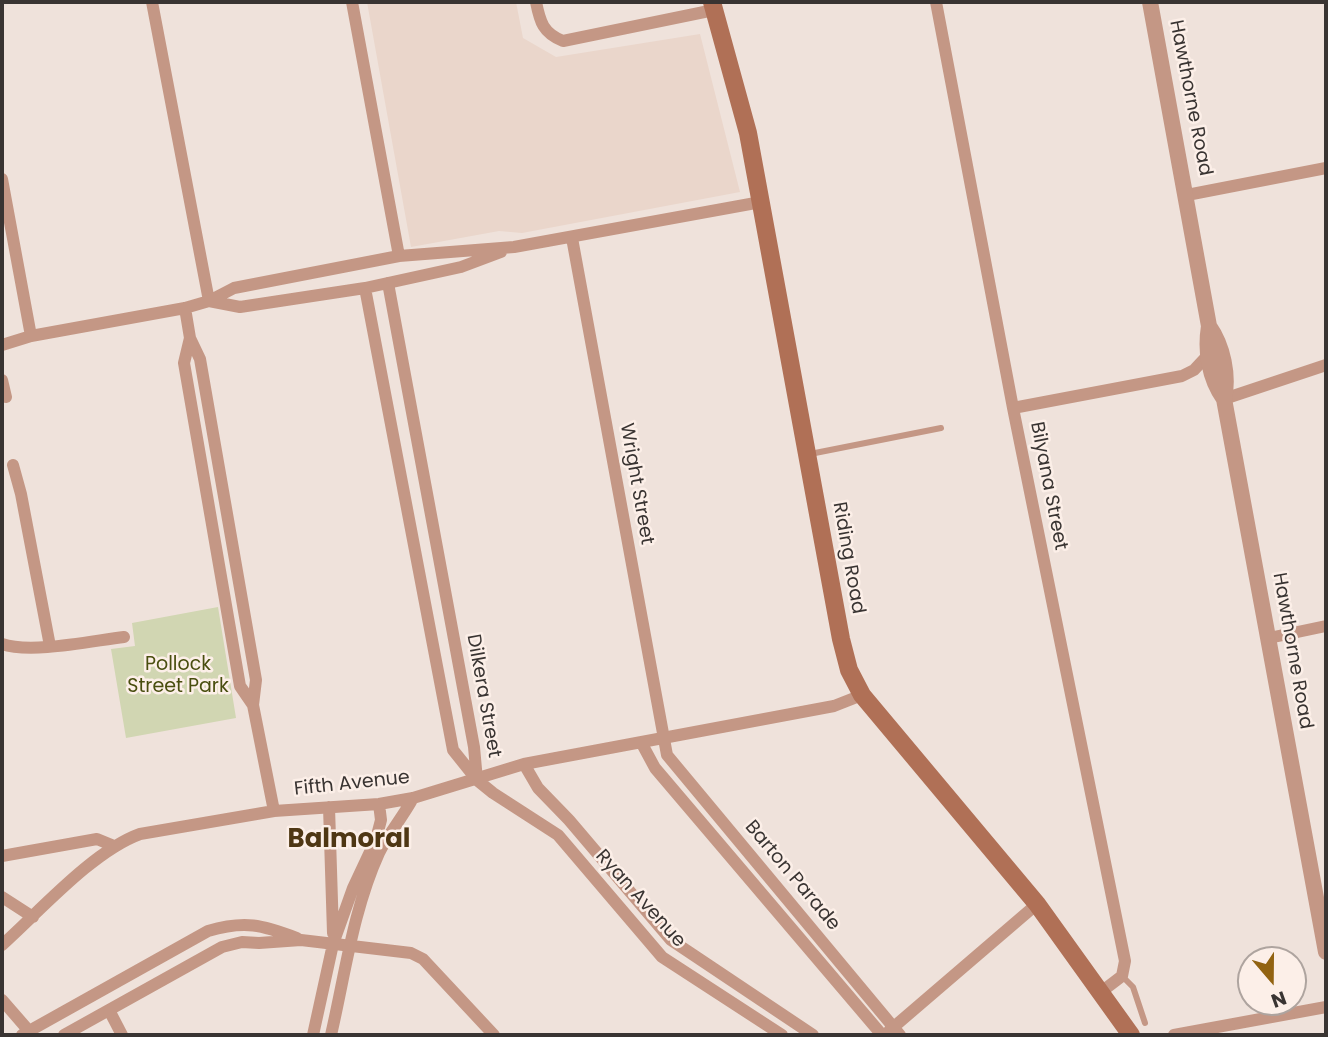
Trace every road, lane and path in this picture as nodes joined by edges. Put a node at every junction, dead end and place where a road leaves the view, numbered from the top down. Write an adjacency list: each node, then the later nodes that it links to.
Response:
1 (152, 2): 16 (street)
2 (352, 2): 13 (street)
3 (536, 2): 6 (street)
4 (936, 2): 26 (street, Bilyana Street)
5 (1150, 2): 9 (street, Hawthorne Road)
6 (713, 6): 10 (main road, Riding Road)
7 (1326, 168): 9 (street)
8 (2, 179): 19 (street)
9 (1187, 195): 18 (street, Hawthorne Road)
10 (761, 202): 11 (street); 28 (main road, Riding Road)
11 (572, 238): 12 (street); 36 (street, Wright Street)
12 (514, 247): 13 (street); 14 (street)
13 (399, 256): 16 (street)
14 (388, 283): 15 (street); 39 (street, Dilkera Street)
15 (365, 288): 16 (street); 39 (street, Dilkera Street)
16 (209, 301): 17 (street)
17 (186, 308): 19 (street); 43 (street)
18 (1209, 326): 21 (street, Hawthorne Road); 25 (street, Hawthorne Road)
19 (31, 336): 20 (street)
20 (2, 345)
21 (1208, 355): 25 (street, Hawthorne Road); 26 (street)
22 (1326, 365): 25 (street)
23 (2, 380): 24 (street)
24 (6, 397)
25 (1224, 398): 32 (street, Hawthorne Road)
26 (1013, 408): 54 (street, Bilyana Street)
27 (941, 428): 28 (lane)
28 (808, 454): 35 (main road, Riding Road)
29 (13, 465): 34 (street)
30 (1326, 626): 32 (street)
31 (124, 637): 34 (street)
32 (1269, 638): 53 (street, Hawthorne Road)
33 (2, 644): 34 (street)
34 (50, 646)
35 (862, 695): 36 (street, Fifth Avenue); 47 (main road, Riding Road)
36 (662, 738): 37 (street, Fifth Avenue); 61 (street, Barton Parade)
37 (641, 742): 38 (street, Fifth Avenue); 61 (street, Barton Parade)
38 (524, 764): 39 (street, Fifth Avenue); 68 (street, Ryan Avenue)
39 (477, 780): 40 (street, Fifth Avenue); 67 (street, Ryan Avenue)
40 (413, 798): 41 (street, Fifth Avenue); 52 (street)
41 (379, 804): 42 (street, Fifth Avenue); 50 (street)
42 (328, 807): 43 (street, Fifth Avenue); 50 (street)
43 (274, 811): 44 (street, Fifth Avenue)
44 (114, 846): 45 (street); 48 (street, Fifth Avenue)
45 (2, 856)
46 (2, 897): 48 (street)
47 (1037, 904): 55 (main road, Riding Road); 61 (street)
48 (33, 917): 51 (street, Fifth Avenue)
49 (301, 940): 50 (street); 58 (street); 60 (street)
50 (333, 944): 52 (street); 64 (street)
51 (2, 945)
52 (351, 947): 65 (street); 66 (street)
53 (1326, 952)
54 (1122, 976): 55 (street); 59 (lane, Bilyana Street)
55 (1101, 992): 59 (main road, Riding Road)
56 (2, 1000): 60 (street)
57 (1326, 1007): 69 (street)
58 (109, 1010): 62 (street); 63 (street)
59 (1138, 1029)
60 (26, 1033)
61 (889, 1033)
62 (64, 1035)
63 (122, 1035)
64 (313, 1035)
65 (331, 1035)
66 (494, 1035)
67 (782, 1035)
68 (813, 1035)
69 (1174, 1035)

